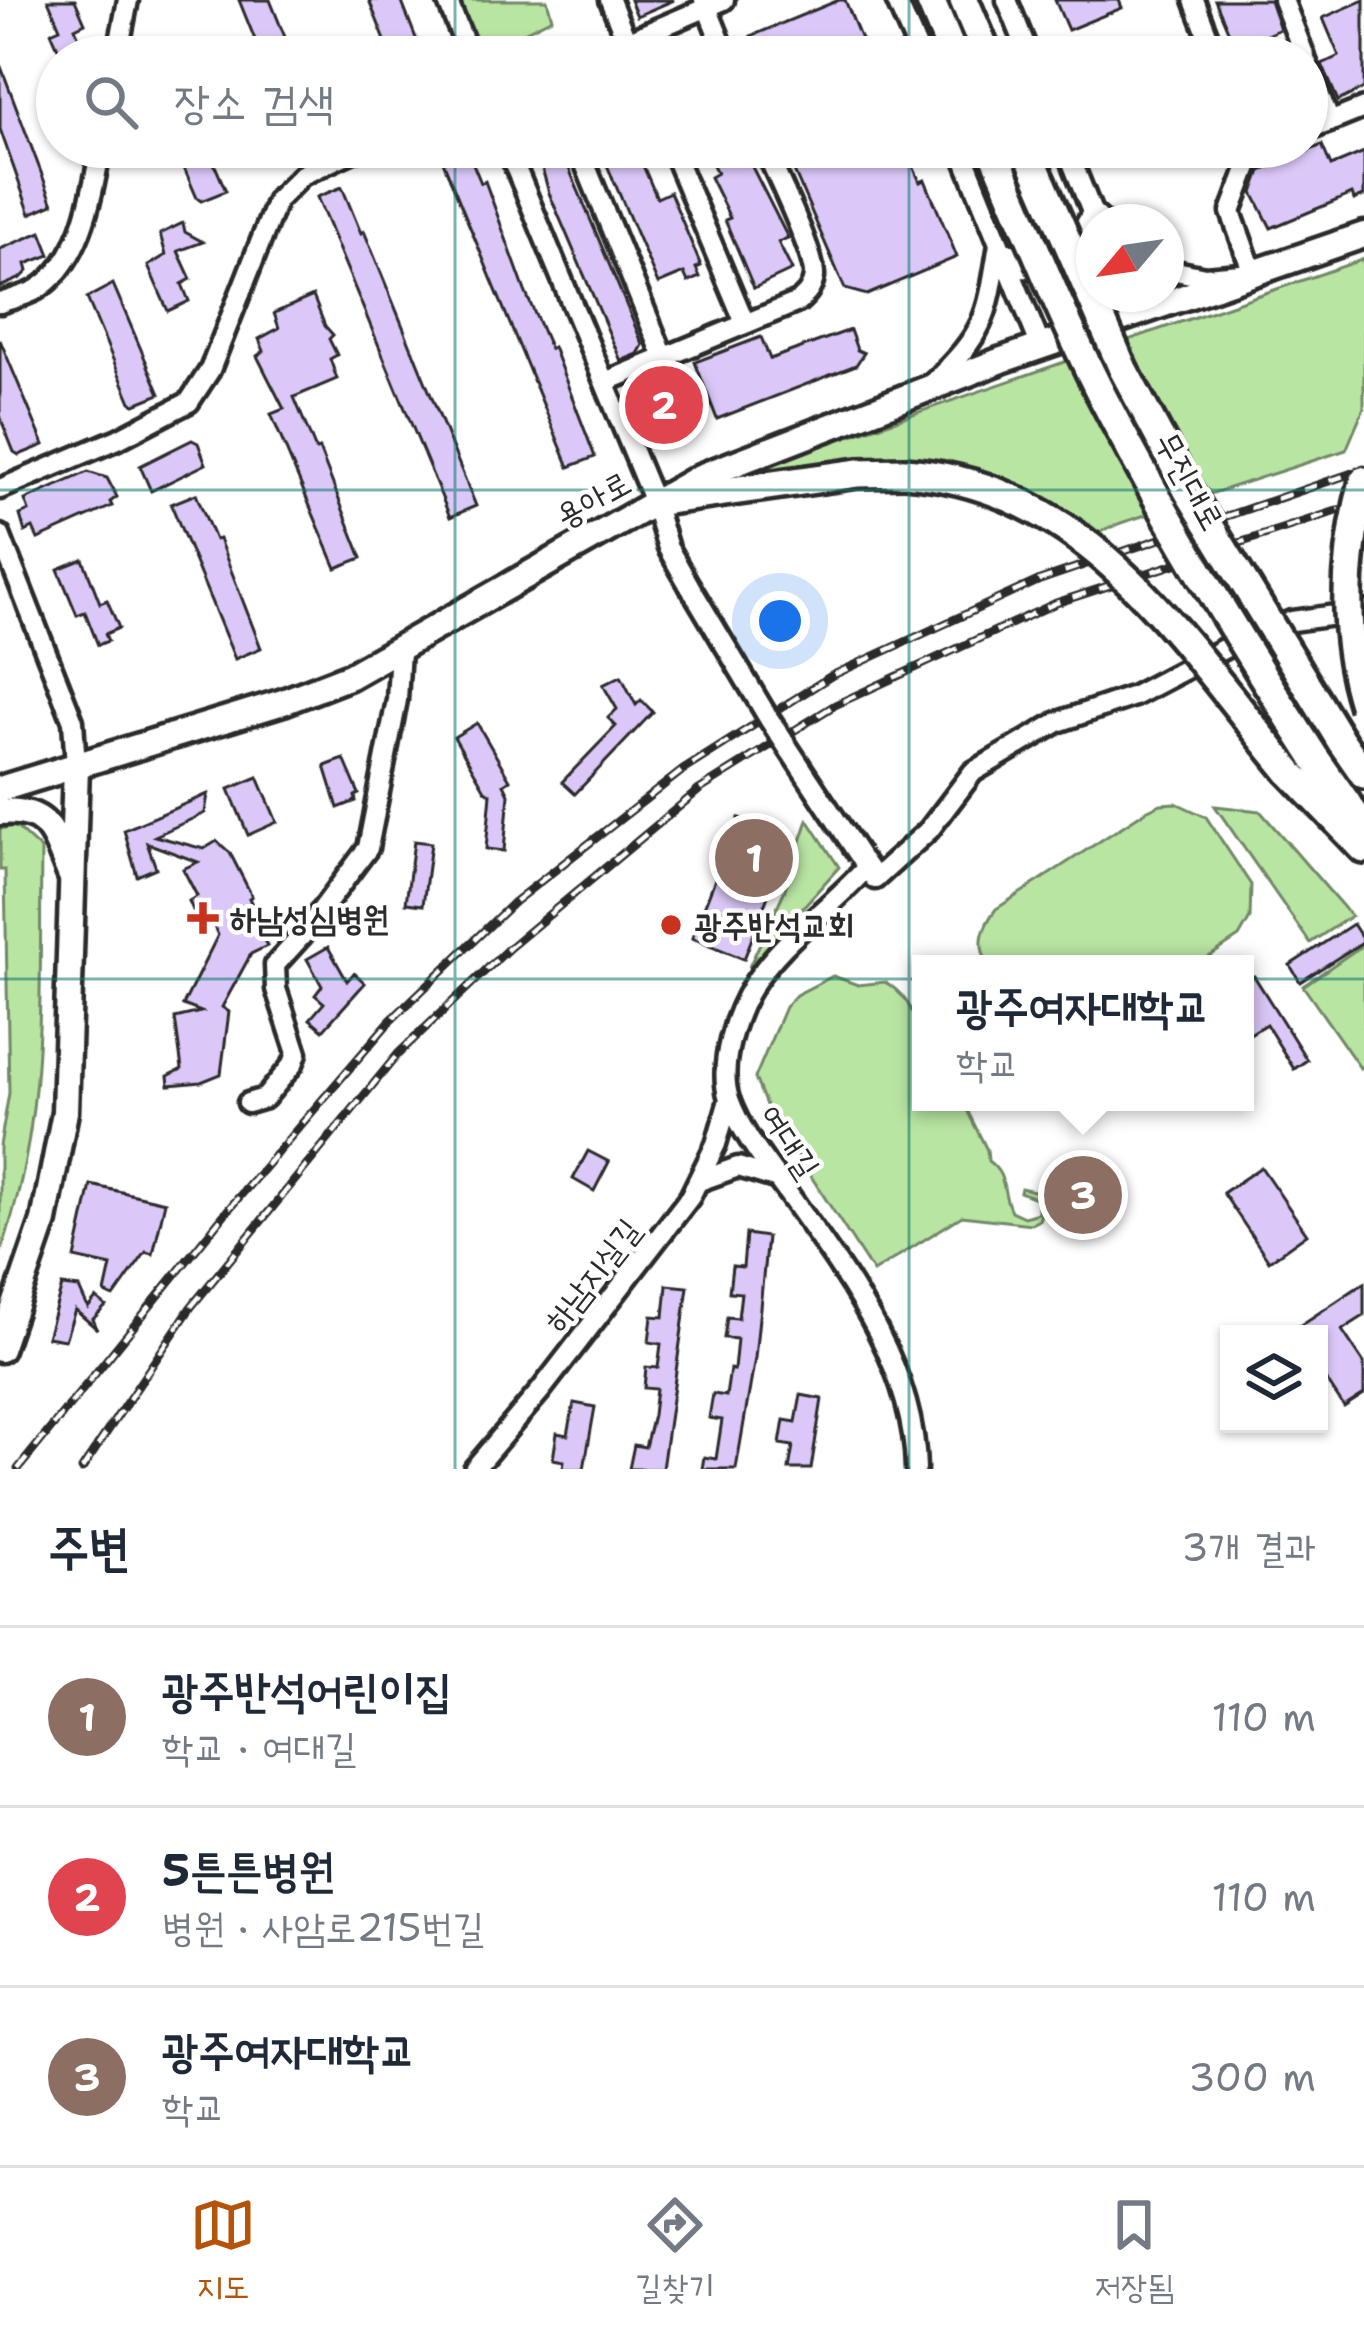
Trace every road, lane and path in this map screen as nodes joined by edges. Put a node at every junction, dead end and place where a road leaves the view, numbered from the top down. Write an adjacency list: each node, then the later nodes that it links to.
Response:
1 (128, 0): 11 (street)
2 (448, 0): 12 (street)
3 (610, 0): 13 (street)
4 (896, 0): 16 (street)
5 (931, 0): 17 (highway)
6 (964, 0): 18 (highway)
7 (1007, 0): 19 (street)
8 (1194, 0): 20 (street)
9 (1283, 0): 21 (street)
10 (712, 2): 14 (street); 15 (street)
11 (121, 36)
12 (462, 36)
13 (624, 36)
14 (654, 36)
15 (721, 36)
16 (912, 36)
17 (946, 36)
18 (979, 36)
19 (1022, 36)
20 (1208, 36)
21 (1297, 36)
22 (1364, 108): 24 (street)
23 (1328, 117): 24 (street)
24 (1330, 122)
25 (96, 168): 43 (street)
26 (317, 168): 51 (street)
27 (516, 168): 48 (street)
28 (587, 168): 47 (street)
29 (680, 168): 45 (street)
30 (773, 168): 45 (street)
31 (969, 168): 38 (street)
32 (1001, 168): 61 (highway, 무진대로, bridge)
33 (1035, 168): 58 (highway, 무진대로, bridge)
34 (1075, 168): 36 (street)
35 (1249, 168): 41 (street)
36 (1091, 204)
37 (1364, 235): 41 (main road, 용아로)
38 (1000, 239): 39 (street); 46 (street); 49 (street)
39 (1076, 243)
40 (1184, 273): 41 (street)
41 (1253, 273): 42 (main road, 용아로)
42 (1184, 292)
43 (0, 303)
44 (1118, 312): 46 (main road, 용아로)
45 (746, 323): 47 (street)
46 (1041, 347): 49 (main road, 용아로)
47 (664, 357): 48 (street)
48 (605, 382): 52 (street)
49 (926, 390): 52 (main road, 용아로)
50 (1364, 481): 56 (highway, bridge)
51 (0, 489)
52 (654, 502): 55 (main road, 용아로); 62 (highway, bridge); 63 (street, bridge)
53 (2, 547): 57 (street)
54 (1364, 610): 63 (street, 여대길)
55 (400, 650): 57 (main road, 용아로); 66 (street)
56 (1364, 707)
57 (76, 766): 59 (main road, 용아로); 64 (main road)
58 (1364, 774)
59 (0, 789)
60 (0, 812): 64 (main road)
61 (1364, 828)
62 (1364, 849)
63 (867, 867): 65 (street, 여대길)
64 (74, 883): 69 (main road)
65 (729, 1100): 67 (street, 여대길); 68 (street, 하남지실길)
66 (248, 1103)
67 (778, 1179): 68 (street); 71 (street, 여대길)
68 (699, 1180): 70 (street, 하남지실길)
69 (0, 1349)
70 (474, 1469)
71 (916, 1469)

